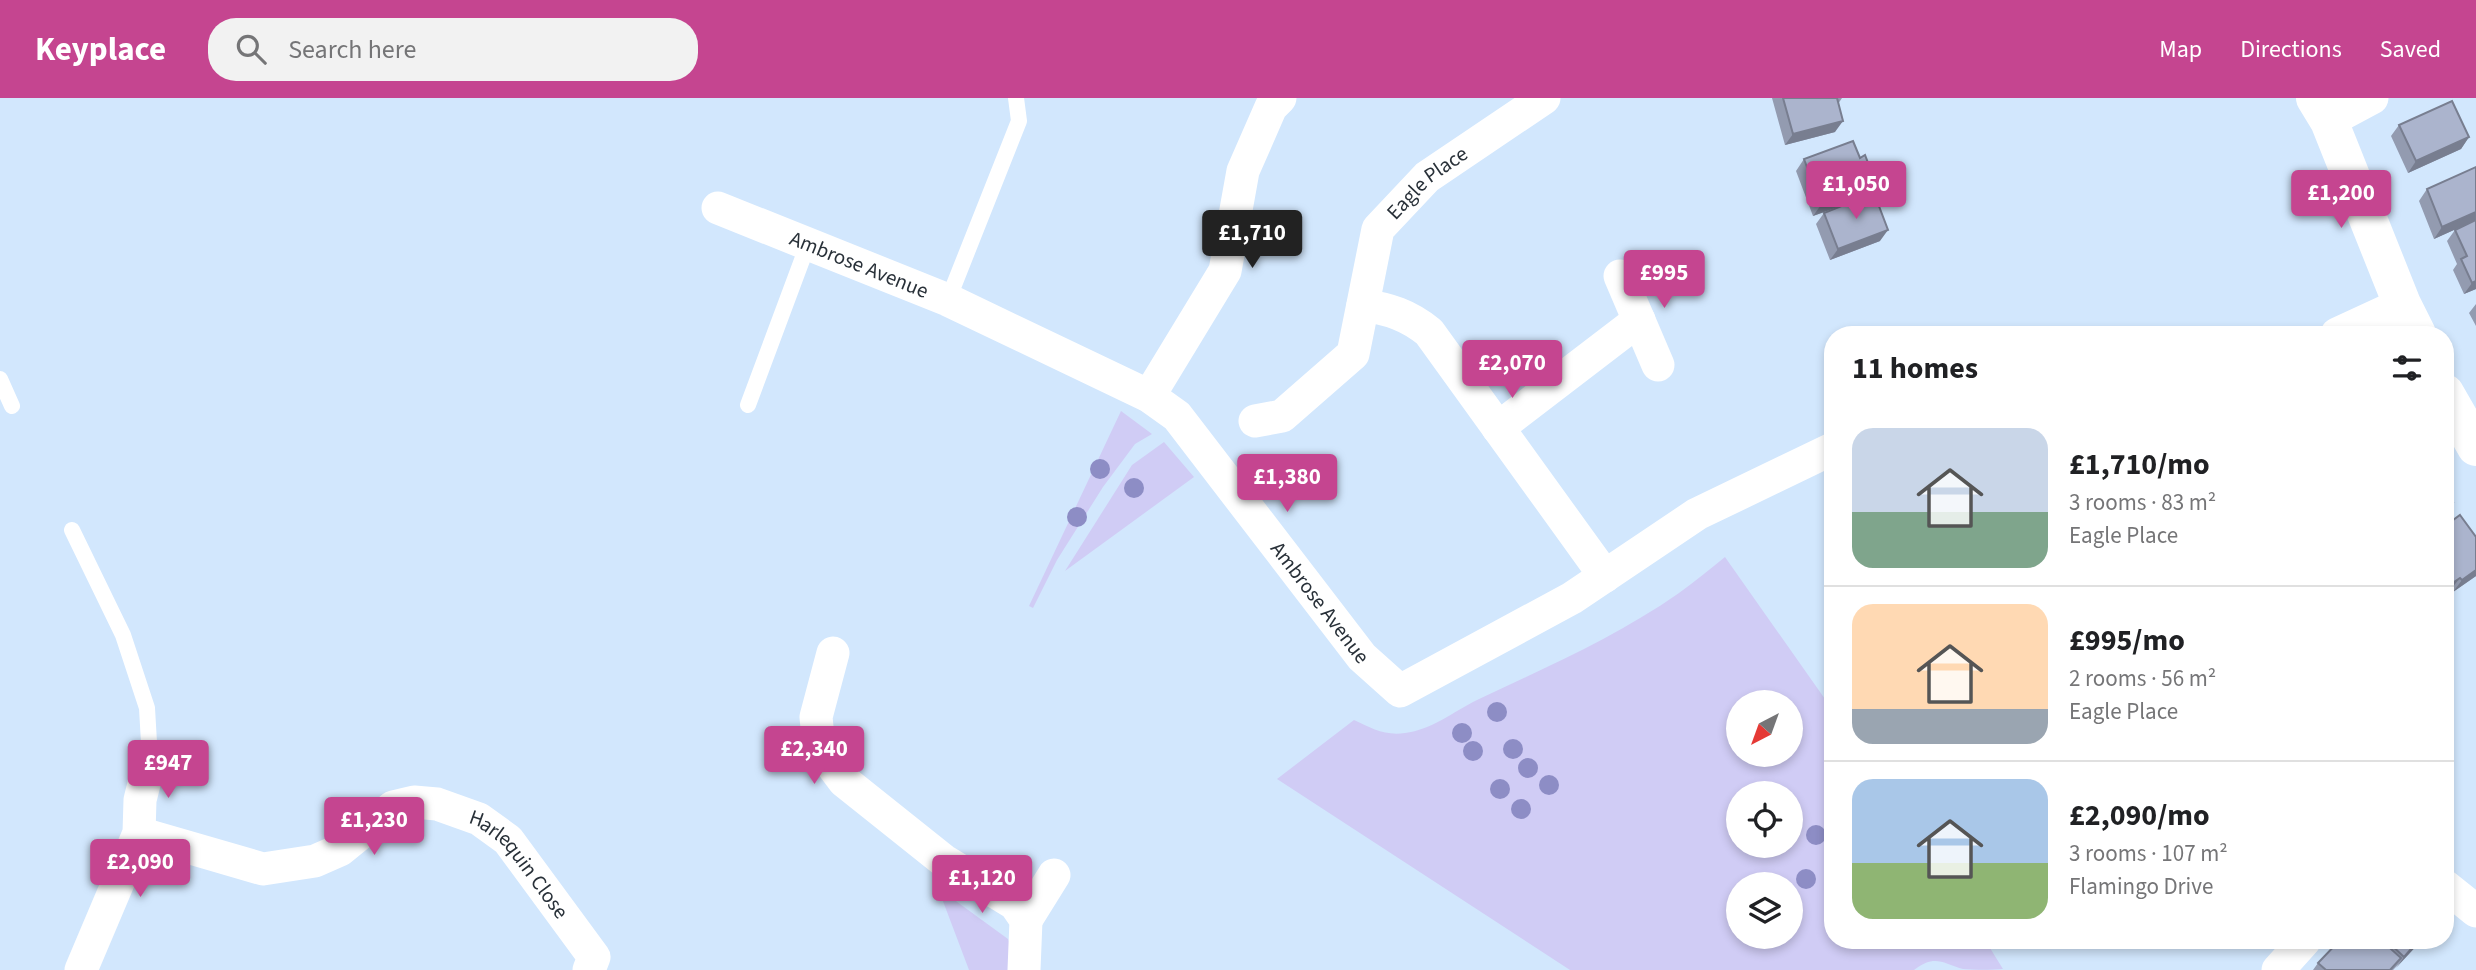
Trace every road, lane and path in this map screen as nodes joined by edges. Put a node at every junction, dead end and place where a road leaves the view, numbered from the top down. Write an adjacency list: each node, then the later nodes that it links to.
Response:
1 (1016, 98): 9 (lane)
2 (1280, 98): 16 (street)
3 (1544, 98): 10 (street, Eagle Place)
4 (2372, 98): 5 (street)
5 (2322, 110): 11 (street)
6 (718, 208): 7 (street, Ambrose Avenue)
7 (807, 244): 9 (street, Ambrose Avenue); 17 (lane)
8 (1620, 276): 12 (street)
9 (948, 300): 16 (street, Ambrose Avenue)
10 (1363, 305): 20 (street, Eagle Place); 21 (street)
11 (2409, 319): 13 (street)
12 (1639, 320): 14 (street); 21 (street)
13 (2375, 326)
14 (1658, 365)
15 (0, 379): 18 (lane)
16 (1149, 396): 25 (street, Ambrose Avenue)
17 (748, 405)
18 (12, 406)
19 (2454, 411): 22 (street)
20 (1255, 421)
21 (1498, 428): 25 (street)
22 (2476, 447)
23 (1824, 453): 25 (street, Ambrose Avenue)
24 (72, 530): 27 (lane)
25 (1605, 576)
26 (833, 653): 32 (street)
27 (150, 760): 28 (street)
28 (139, 833): 34 (street); 35 (street, Harlequin Close)
29 (1054, 875): 32 (street)
30 (2454, 893): 31 (street)
31 (2476, 911)
32 (1026, 920): 36 (street)
33 (2297, 949): 37 (street)
34 (81, 970)
35 (589, 970)
36 (1024, 970)
37 (2278, 970)

